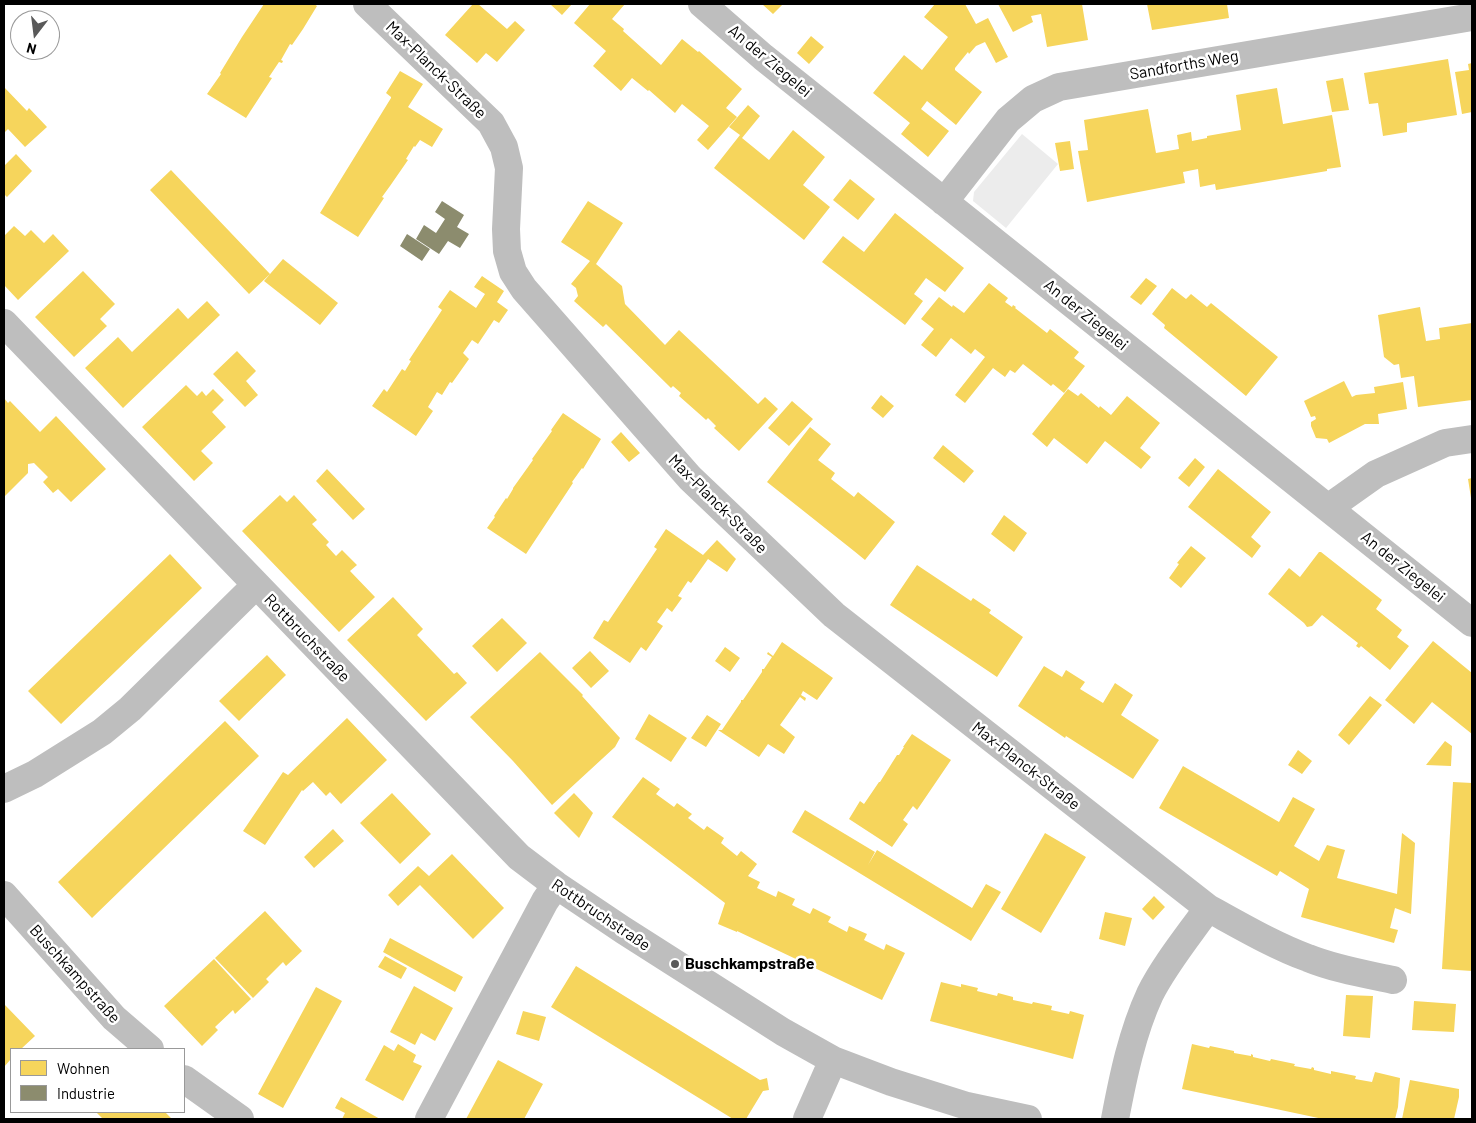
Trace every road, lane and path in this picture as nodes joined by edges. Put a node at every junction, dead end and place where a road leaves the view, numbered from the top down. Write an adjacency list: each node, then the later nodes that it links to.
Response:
1 (367, 4): 13 (street, Max-Planck-Straße)
2 (702, 4): 4 (street, An der Ziegelei)
3 (1472, 16): 4 (street, Sandforths Weg)
4 (944, 202): 7 (street, An der Ziegelei)
5 (4, 323): 8 (street, Rottbruchstraße)
6 (1472, 439): 7 (street)
7 (1328, 508): 9 (street, An der Ziegelei)
8 (256, 585): 10 (street, Rottbruchstraße); 11 (street, Rottbruchstraße)
9 (1472, 623)
10 (4, 789)
11 (556, 886): 16 (street, Rottbruchstraße); 19 (street)
12 (4, 894): 15 (street, Buschkampstraße)
13 (1208, 908): 14 (street, Max-Planck-Straße); 22 (street)
14 (1393, 980)
15 (149, 1048)
16 (833, 1060): 20 (street); 21 (street, Rottbruchstraße)
17 (185, 1080): 18 (street)
18 (240, 1119)
19 (429, 1119)
20 (807, 1119)
21 (1028, 1119)
22 (1115, 1119)

